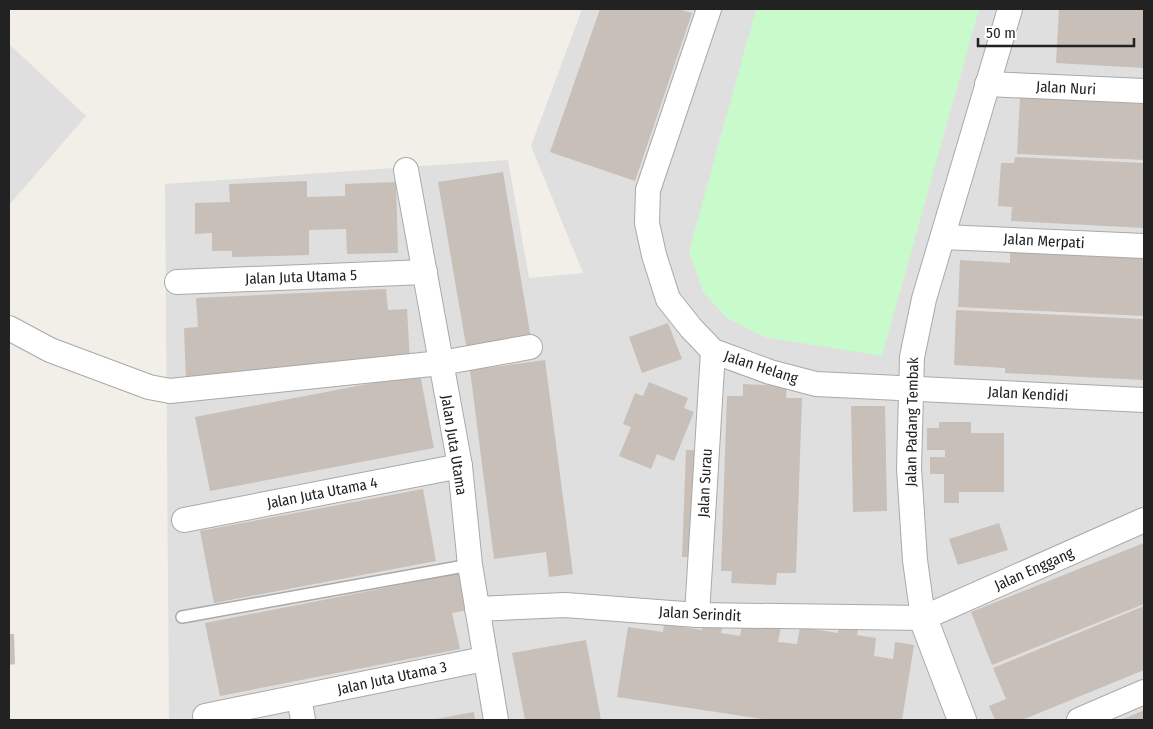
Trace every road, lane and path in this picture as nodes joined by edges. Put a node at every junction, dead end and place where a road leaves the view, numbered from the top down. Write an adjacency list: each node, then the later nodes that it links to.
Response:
1 (710, 9): 12 (street, Jalan Helang)
2 (1010, 9): 3 (street, Jalan Padang Tembak)
3 (987, 84): 4 (street, Jalan Nuri); 6 (street, Jalan Padang Tembak)
4 (1144, 91)
5 (406, 170): 8 (street, Jalan Juta Utama)
6 (943, 236): 7 (street, Jalan Merpati); 14 (street, Jalan Padang Tembak)
7 (1144, 246)
8 (425, 272): 9 (street, Jalan Juta Utama 5); 13 (street, Jalan Juta Utama)
9 (177, 282)
10 (9, 328): 13 (street)
11 (530, 347): 13 (street)
12 (713, 350): 14 (street, Jalan Helang); 21 (street, Jalan Surau)
13 (442, 363): 16 (street, Jalan Juta Utama)
14 (911, 388): 15 (street, Jalan Kendidi); 23 (street, Jalan Padang Tembak)
15 (1144, 400)
16 (460, 466): 17 (street, Jalan Juta Utama 4); 19 (street, Jalan Juta Utama)
17 (184, 520)
18 (1144, 520): 23 (street, Jalan Enggang)
19 (470, 565): 20 (street, Jalan Juta Utama); 22 (lane)
20 (477, 609): 21 (street, Jalan Serindit); 24 (street, Jalan Juta Utama)
21 (697, 615): 23 (street, Jalan Serindit)
22 (182, 617)
23 (923, 618): 30 (street, Jalan Padang Tembak)
24 (484, 658): 26 (street, Jalan Juta Utama 3); 29 (street, Jalan Juta Utama)
25 (1144, 692): 31 (street)
26 (299, 697): 27 (street, Jalan Juta Utama 3); 28 (street)
27 (205, 716)
28 (303, 720)
29 (496, 720)
30 (962, 720)
31 (1080, 720)

